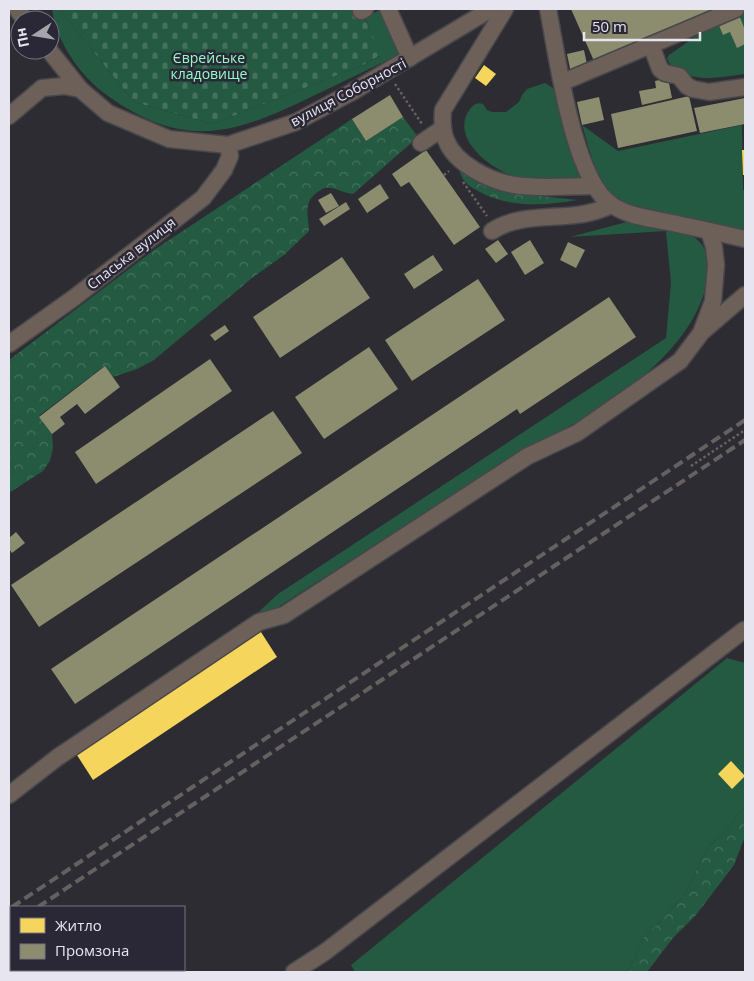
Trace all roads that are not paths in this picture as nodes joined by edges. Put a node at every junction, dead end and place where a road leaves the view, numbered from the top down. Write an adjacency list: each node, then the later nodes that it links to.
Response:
1 (388, 9): 7 (street)
2 (491, 9): 7 (street, вулиця Соборності)
3 (505, 9): 13 (street)
4 (548, 9): 9 (street)
5 (736, 9): 6 (street)
6 (651, 45): 9 (street); 10 (street)
7 (410, 58): 15 (street, вулиця Соборності)
8 (57, 60): 11 (street, вулиця Соборності)
9 (563, 82): 16 (street)
10 (745, 87)
11 (80, 89): 12 (street); 15 (street, вулиця Соборності)
12 (9, 116)
13 (443, 128): 14 (street); 16 (street)
14 (421, 142)
15 (228, 144): 23 (street, Спаська вулиця)
16 (594, 186): 17 (street)
17 (611, 205): 18 (street); 19 (street)
18 (492, 231)
19 (709, 231): 20 (street); 22 (street)
20 (745, 239)
21 (745, 295): 22 (street)
22 (701, 333): 25 (street)
23 (9, 344)
24 (745, 630): 26 (street)
25 (9, 795)
26 (294, 972)

